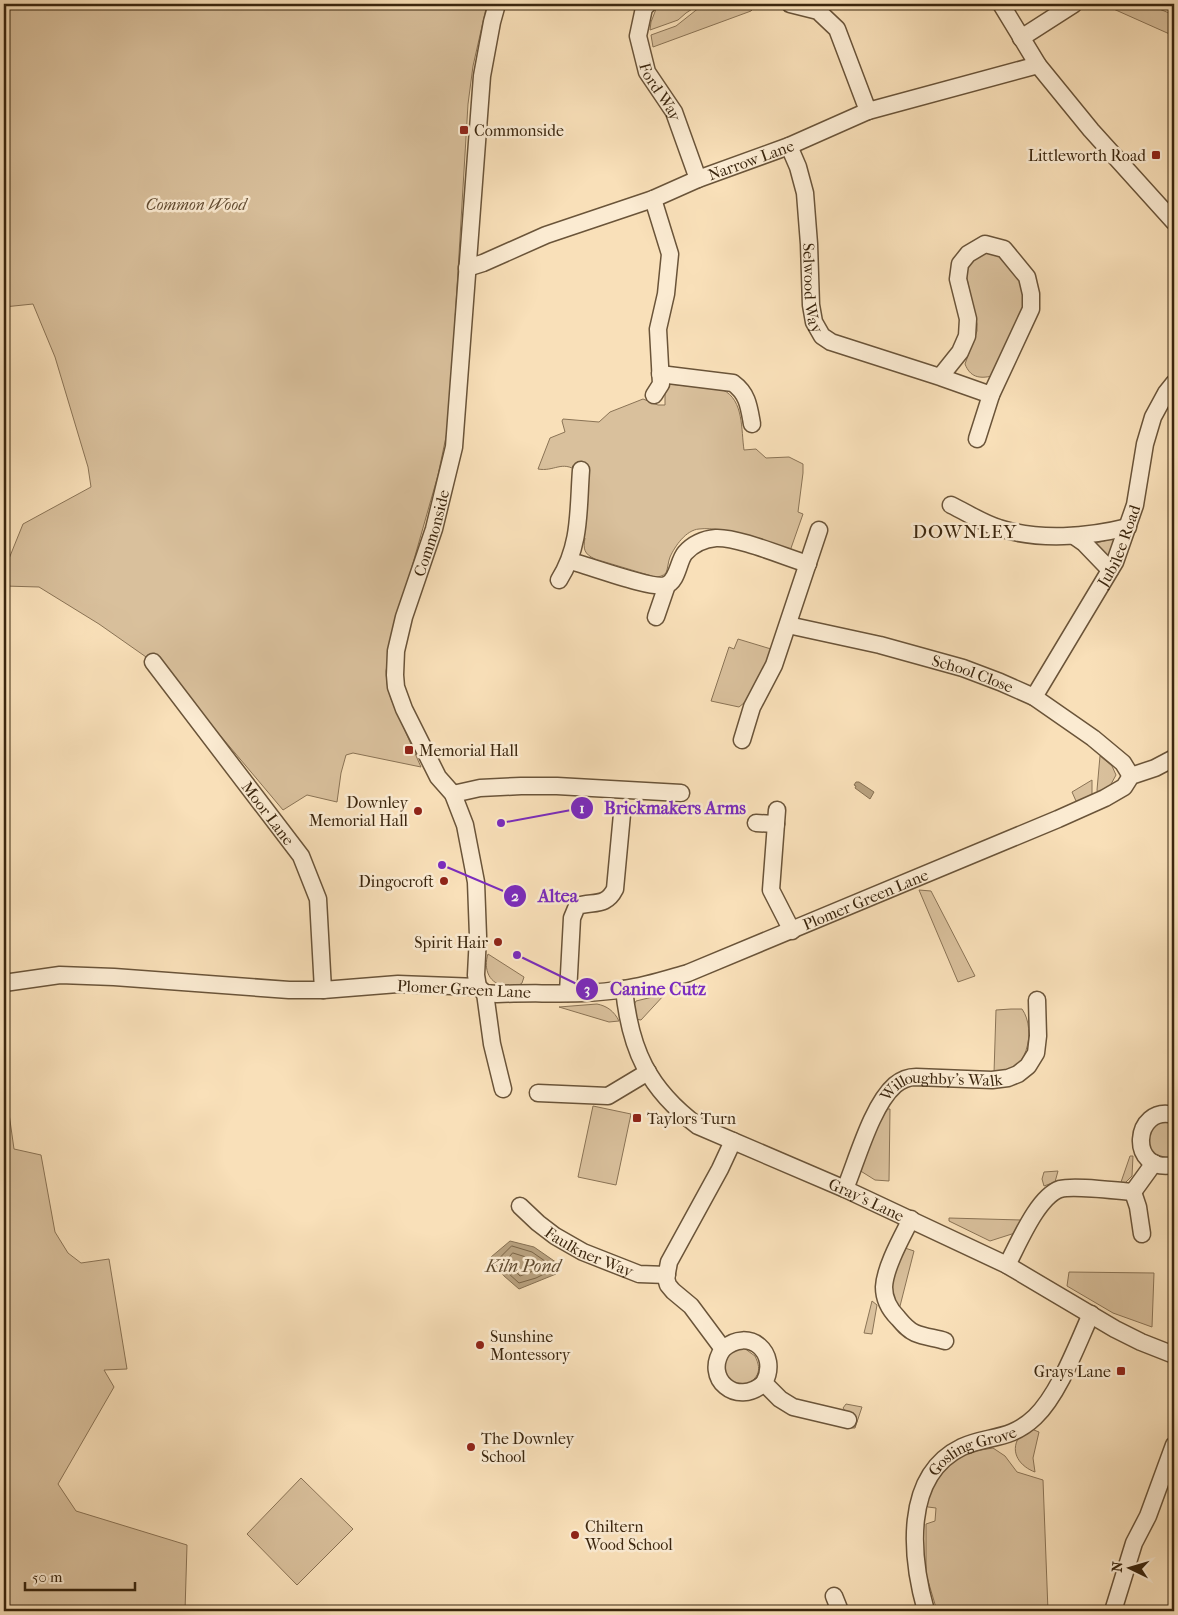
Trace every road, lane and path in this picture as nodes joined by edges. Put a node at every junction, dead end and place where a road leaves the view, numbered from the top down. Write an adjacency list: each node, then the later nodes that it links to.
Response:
1 (497, 4): 13 (street, Commonside)
2 (648, 4): 10 (street, Ford Way)
3 (790, 4): 8 (street)
4 (1001, 4): 6 (street)
5 (1074, 4): 6 (street)
6 (1021, 38): 7 (street)
7 (1038, 65): 8 (street, Narrow Lane); 12 (street)
8 (868, 111): 9 (street, Narrow Lane)
9 (789, 146): 10 (street, Narrow Lane); 15 (street, Selwood Way)
10 (698, 179): 11 (street, Narrow Lane)
11 (653, 199): 13 (street, Narrow Lane); 14 (street)
12 (1174, 222)
13 (467, 268): 39 (street, Commonside)
14 (660, 374): 17 (street); 19 (street)
15 (940, 377): 18 (street, Selwood Way); 18 (street)
16 (1174, 383): 23 (street, Jubilee Road)
17 (654, 395)
18 (991, 395): 20 (street)
19 (752, 424)
20 (977, 439)
21 (581, 470): 26 (street)
22 (951, 504): 25 (street)
23 (1128, 527): 25 (street); 28 (street, Jubilee Road)
24 (819, 530): 27 (street)
25 (1074, 536): 28 (street)
26 (570, 560): 29 (street); 30 (street)
27 (808, 564): 30 (street); 32 (street)
28 (1110, 570): 34 (street, Jubilee Road)
29 (560, 580)
30 (666, 585): 31 (street)
31 (656, 617)
32 (788, 625): 34 (street, School Close); 35 (street)
33 (153, 662): 44 (street, Moor Lane)
34 (1034, 697): 37 (street, School Close)
35 (742, 740)
36 (1174, 758): 37 (street, Plomer Green Lane)
37 (1131, 776): 42 (street, Plomer Green Lane)
38 (681, 793): 39 (street)
39 (454, 794): 45 (street)
40 (622, 814): 47 (street)
41 (756, 823): 42 (street)
42 (792, 930): 46 (street, Plomer Green Lane)
43 (4, 983): 44 (street, Plomer Green Lane)
44 (323, 990): 45 (street, Plomer Green Lane)
45 (482, 990): 47 (street, Plomer Green Lane); 50 (street)
46 (624, 990): 47 (street, Plomer Green Lane); 49 (street, Gray's Lane)
47 (568, 993)
48 (1036, 1000): 56 (street, Willoughby's Walk)
49 (648, 1072): 51 (street); 53 (street, Gray's Lane)
50 (503, 1089)
51 (538, 1093)
52 (1174, 1115): 54 (street)
53 (733, 1141): 56 (street, Gray's Lane); 62 (street)
54 (1154, 1163): 55 (street); 57 (street)
55 (1174, 1165)
56 (845, 1189): 59 (street, Gray's Lane)
57 (1133, 1192): 60 (street); 61 (street)
58 (520, 1206): 62 (street, Faulkner Way)
59 (911, 1219): 61 (street, Gray's Lane); 64 (street)
60 (1142, 1234)
61 (1007, 1265): 63 (street, Gray's Lane)
62 (666, 1275): 65 (street)
63 (1091, 1314): 66 (street, Gray's Lane); 72 (street, Gosling Grove)
64 (945, 1341)
65 (723, 1349): 67 (street); 67 (street)
66 (1174, 1355)
67 (764, 1383): 68 (street)
68 (848, 1420)
69 (1174, 1445): 73 (street)
70 (834, 1596): 71 (street)
71 (840, 1611)
72 (926, 1611)
73 (1113, 1611)

